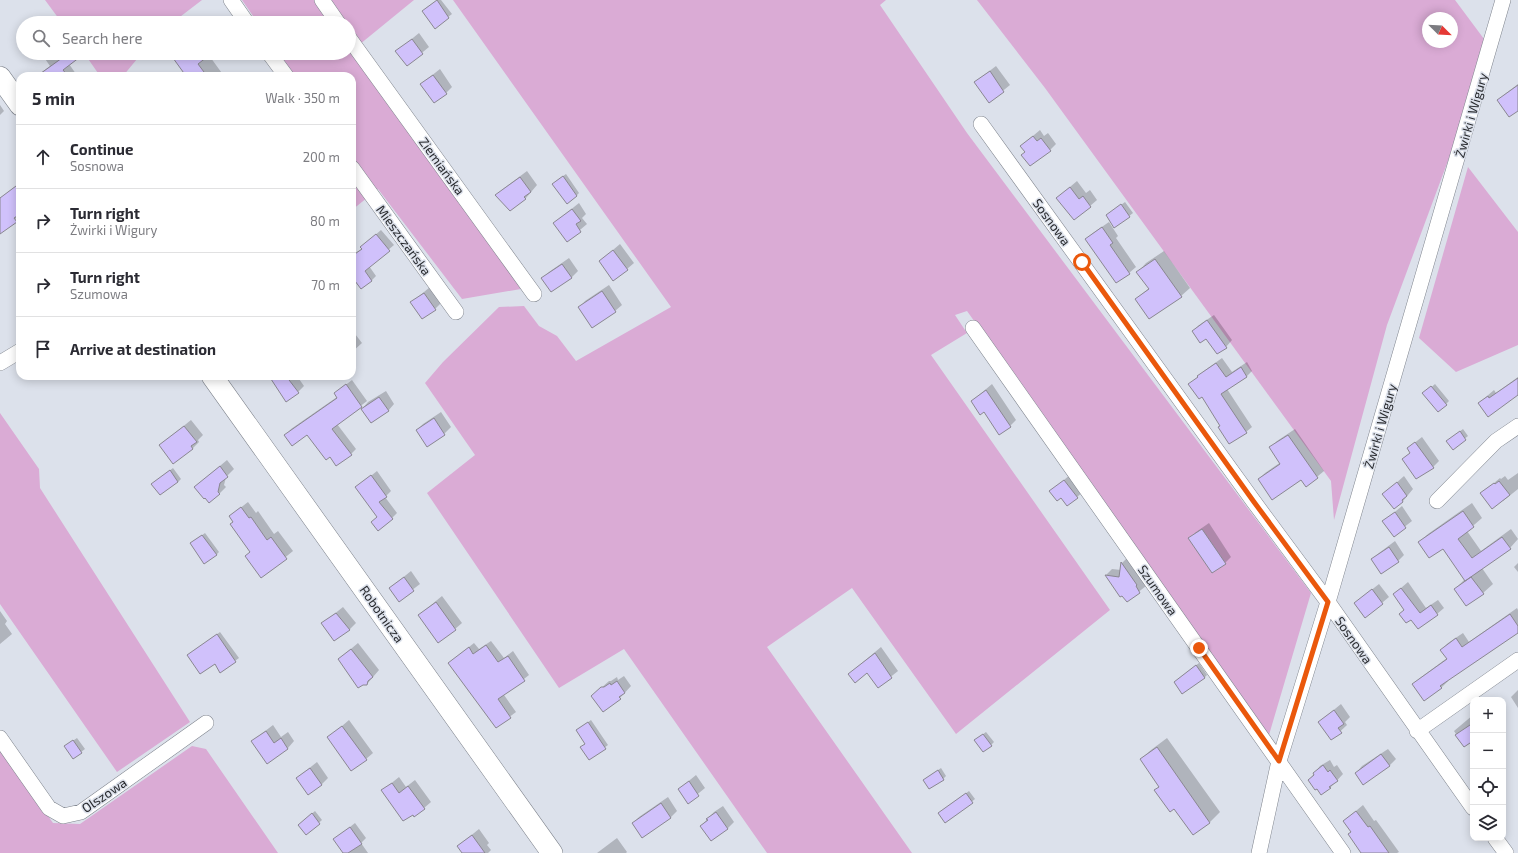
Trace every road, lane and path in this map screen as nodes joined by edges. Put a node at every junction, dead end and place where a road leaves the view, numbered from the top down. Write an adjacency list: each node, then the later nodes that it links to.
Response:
1 (231, 0): 4 (street)
2 (322, 0): 5 (street)
3 (1504, 0): 21 (street, Żwirki i Wigury)
4 (242, 16)
5 (333, 16)
6 (356, 48): 13 (street, Ziemiańska)
7 (274, 60): 8 (street)
8 (283, 72)
9 (0, 77): 10 (street)
10 (16, 99)
11 (981, 124): 21 (street, Sosnowa)
12 (356, 174): 14 (street, Mieszczańska)
13 (534, 294)
14 (456, 312)
15 (973, 328): 26 (street, Szumowa)
16 (16, 353): 17 (street)
17 (0, 363)
18 (215, 380): 29 (street, Robotnicza)
19 (1518, 426): 20 (street)
20 (1437, 501)
21 (1328, 602): 24 (street, Sosnowa); 26 (street, Żwirki i Wigury)
22 (1518, 660): 24 (street)
23 (206, 723): 25 (street, Olszowa)
24 (1417, 731): 27 (street, Sosnowa)
25 (0, 738)
26 (1279, 761): 30 (street, Żwirki i Wigury); 31 (street, Szumowa)
27 (1471, 805)
28 (1497, 841): 32 (street)
29 (552, 853)
30 (1259, 853)
31 (1343, 853)
32 (1506, 853)

